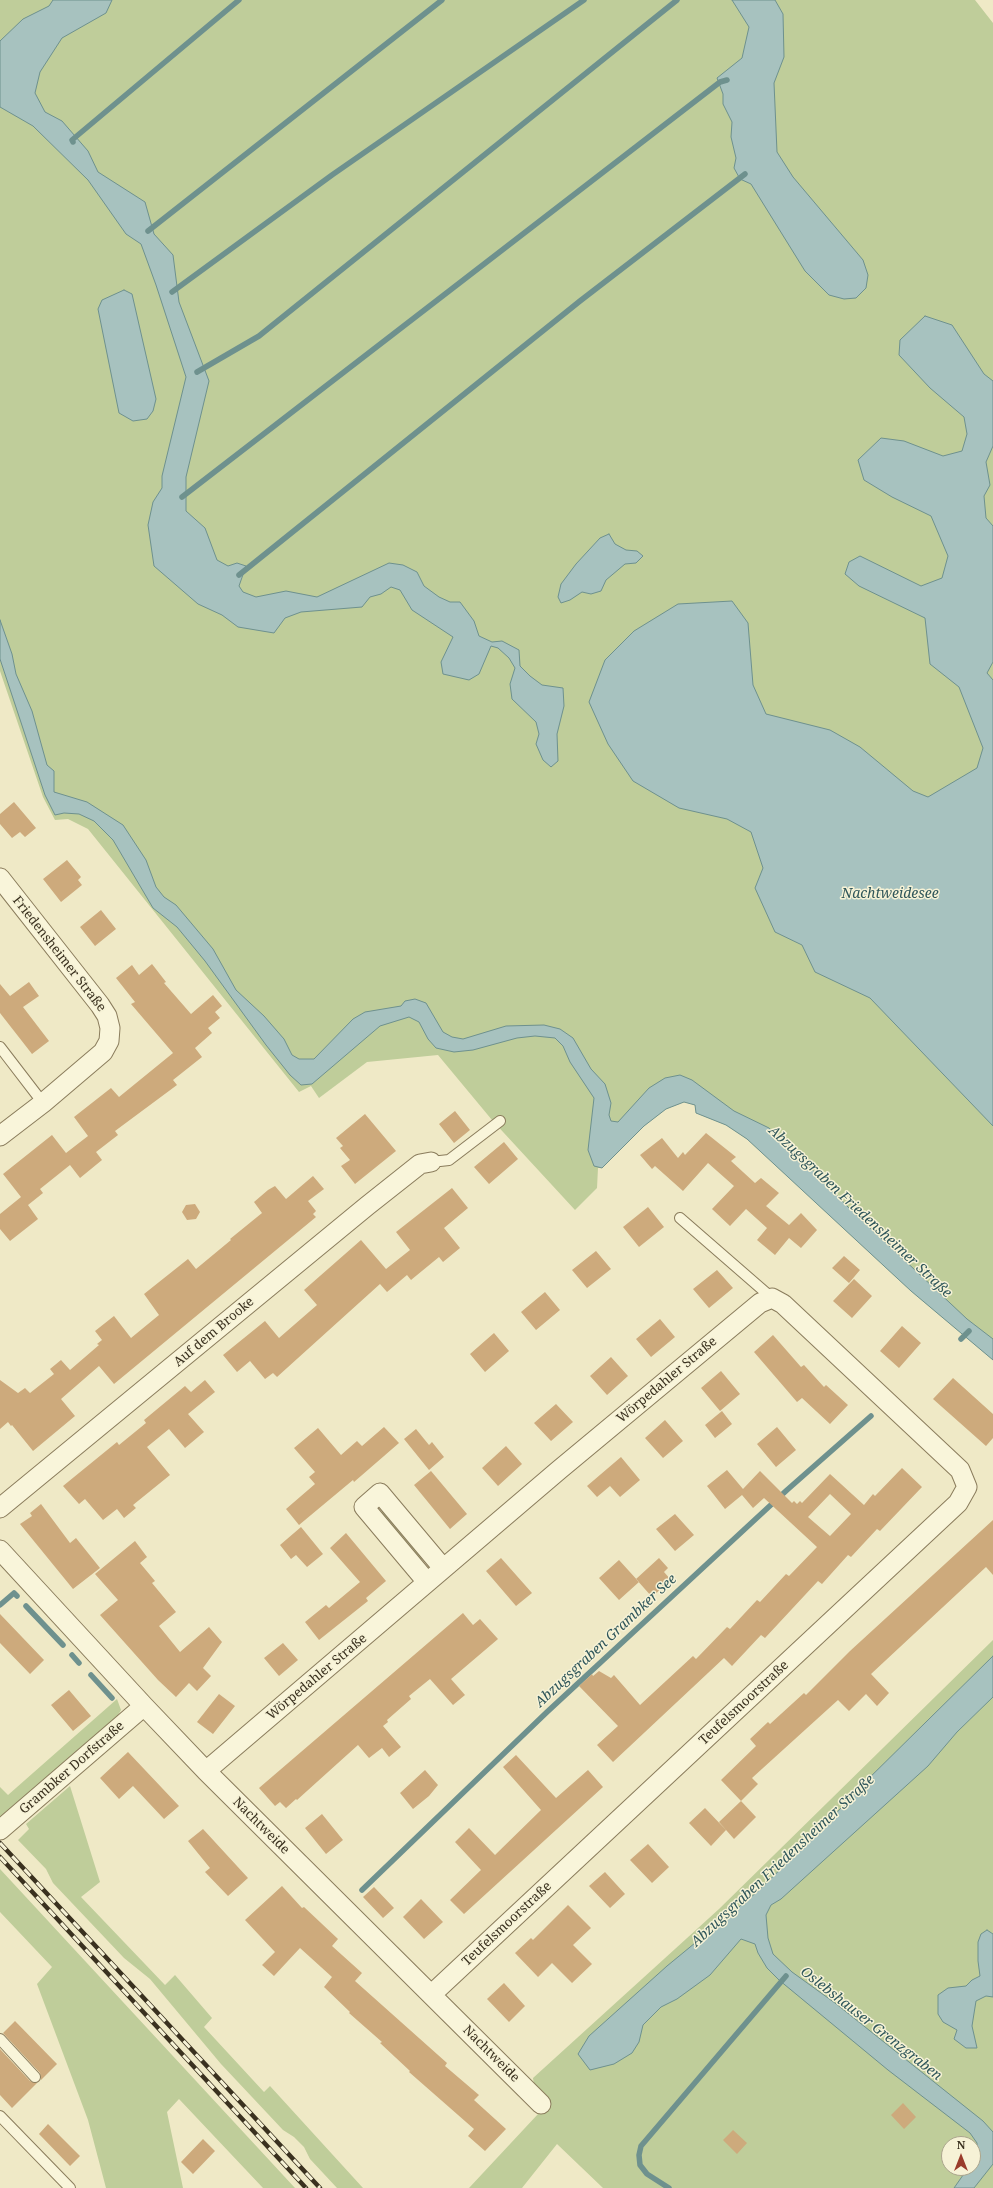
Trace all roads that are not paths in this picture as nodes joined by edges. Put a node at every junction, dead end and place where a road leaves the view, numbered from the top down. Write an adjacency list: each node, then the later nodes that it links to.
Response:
1 (0, 878): 3 (street, Friedensheimer Straße)
2 (0, 1047): 3 (lane)
3 (43, 1103): 5 (street)
4 (500, 1121): 6 (lane)
5 (0, 1136)
6 (431, 1162): 9 (street, Auf dem Brooke)
7 (680, 1218): 8 (lane)
8 (772, 1298): 11 (street, Wörpedahler Straße); 16 (street, Teufelsmoorstraße)
9 (0, 1508)
10 (0, 1550): 13 (street, Nachtweide)
11 (443, 1568): 12 (street, Wörpedahler Straße); 12 (street)
12 (427, 1582): 14 (street, Wörpedahler Straße)
13 (144, 1706): 14 (street, Nachtweide); 15 (street, Grambker Dorfstraße)
14 (206, 1771): 16 (street, Nachtweide)
15 (0, 1830)
16 (432, 1994): 19 (street, Nachtweide)
17 (0, 2039): 18 (lane)
18 (35, 2077)
19 (532, 2102)
20 (0, 2116): 21 (lane)
21 (70, 2188)

